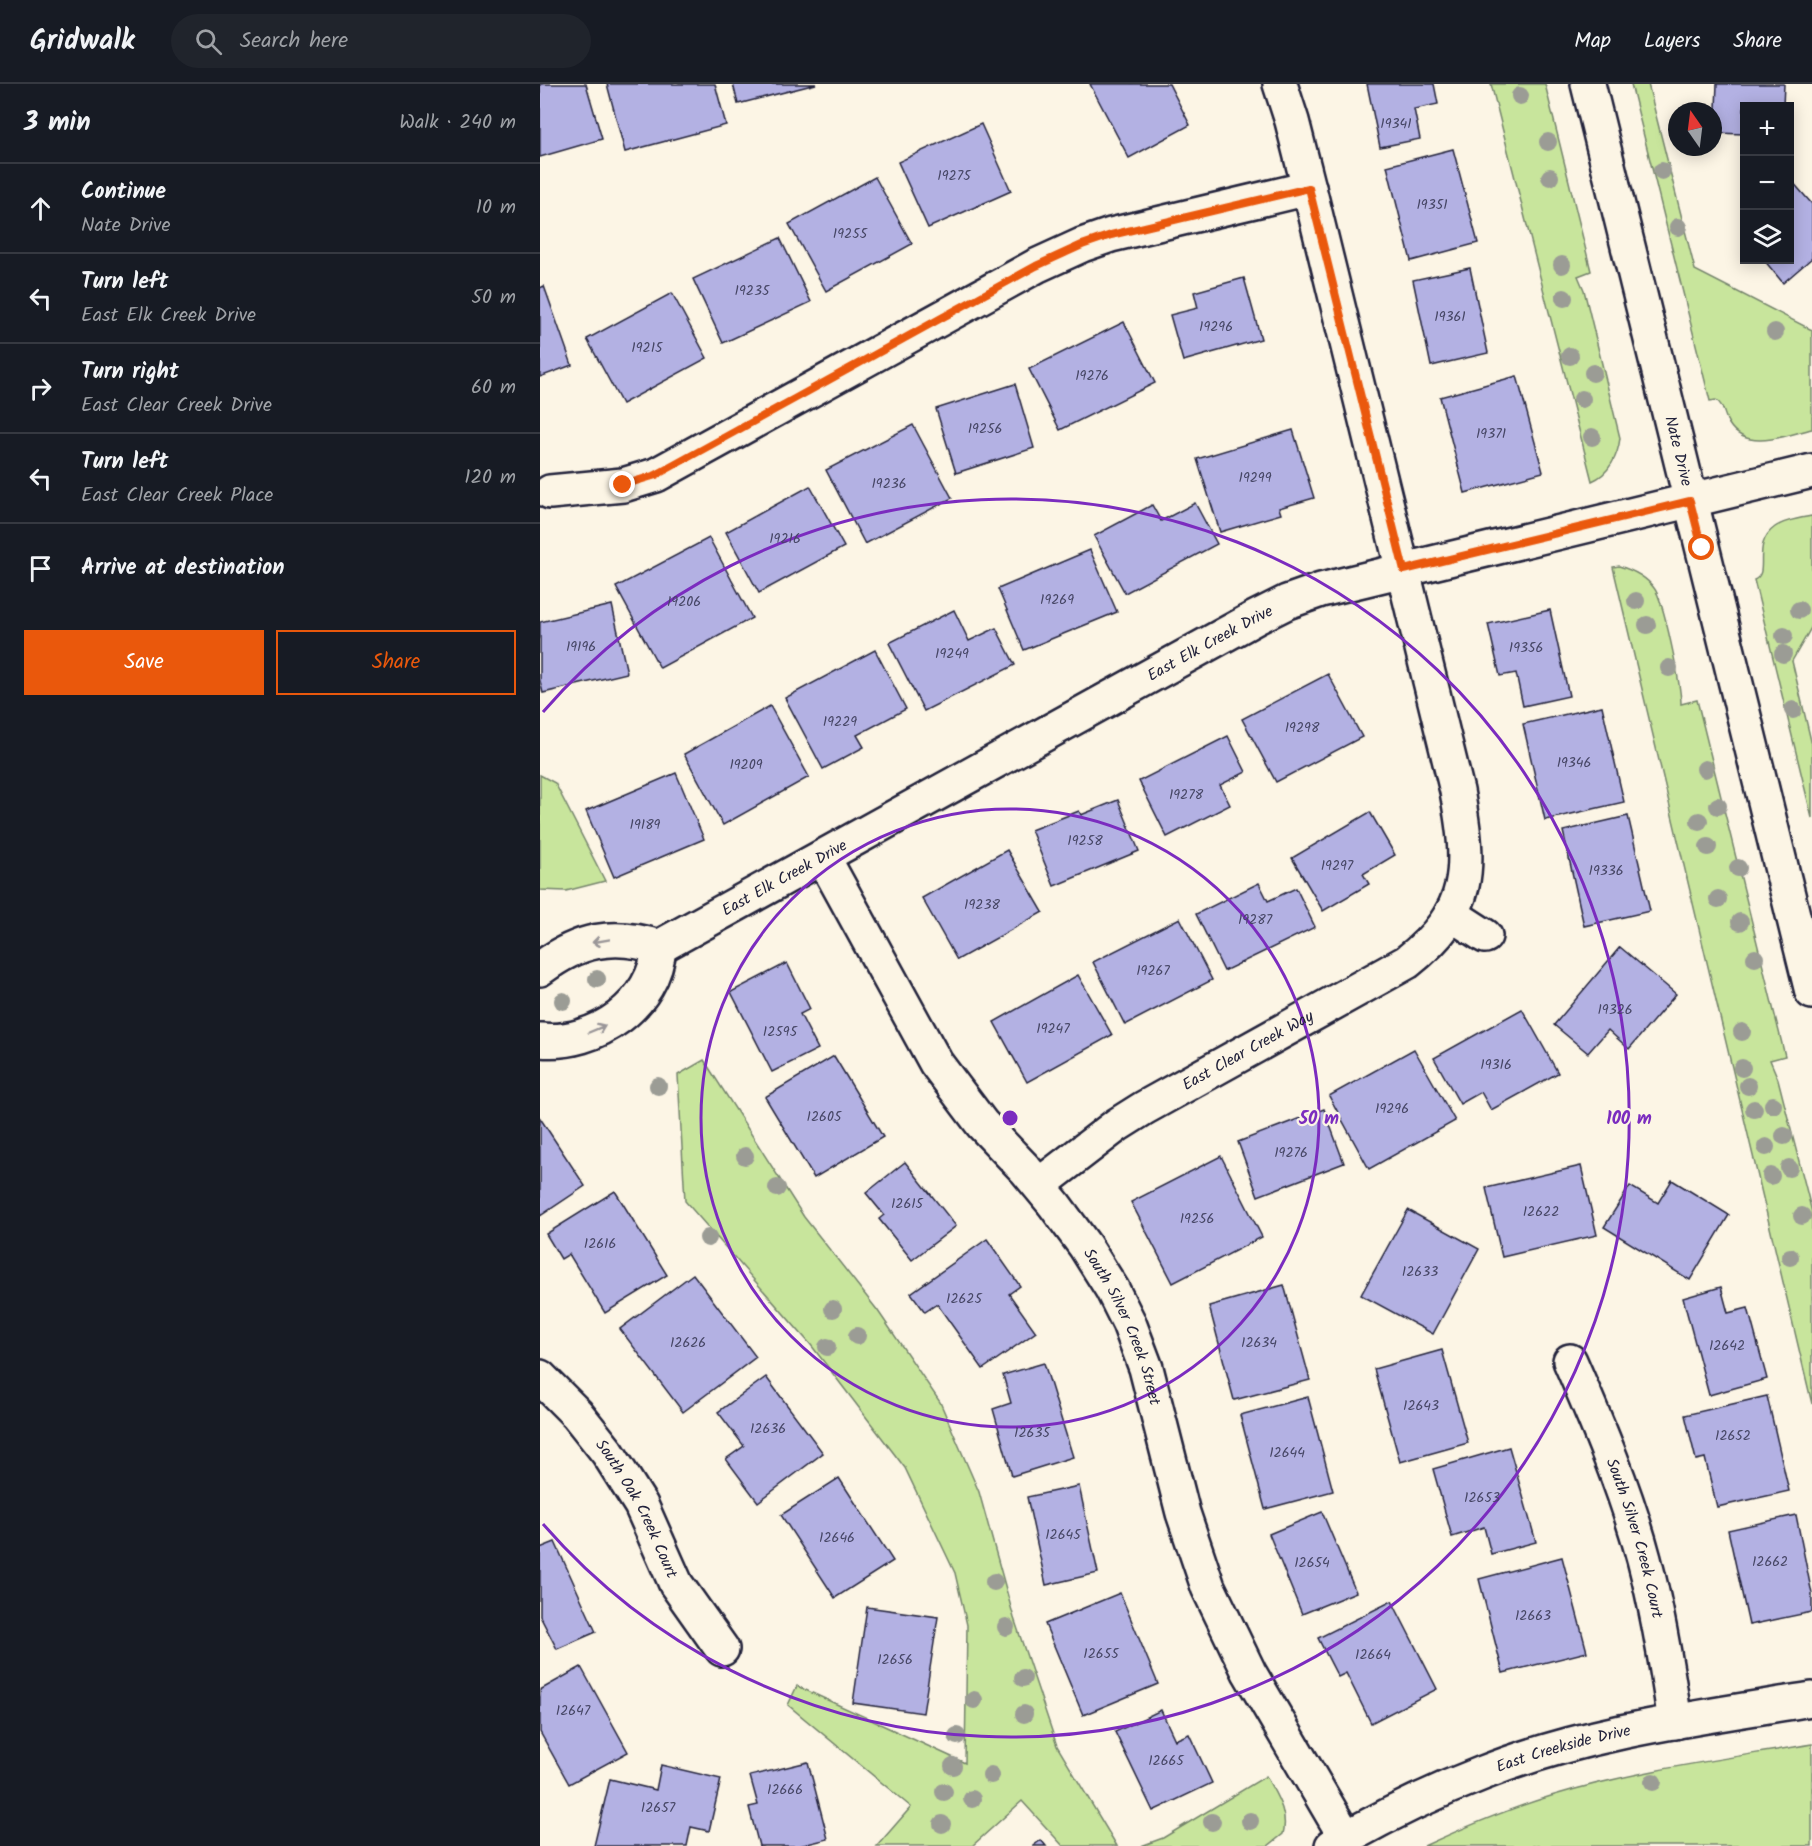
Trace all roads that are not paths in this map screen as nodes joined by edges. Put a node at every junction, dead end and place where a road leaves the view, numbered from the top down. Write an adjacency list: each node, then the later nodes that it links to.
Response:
1 (1280, 84): 3 (street, East Clear Creek Way)
2 (1588, 84): 6 (street, Nate Drive)
3 (1309, 188): 5 (street); 7 (street, East Clear Creek Way)
4 (1812, 471): 6 (street, East Elk Creek Drive)
5 (550, 492)
6 (1690, 501): 7 (street, East Elk Creek Drive); 13 (street, Nate Drive)
7 (1404, 570): 8 (street, East Elk Creek Drive); 9 (street, East Clear Creek Way)
8 (823, 857): 11 (street, East Elk Creek Drive); 15 (street, South Silver Creek Street)
9 (1451, 914): 10 (street); 15 (street, East Clear Creek Way)
10 (1485, 936)
11 (659, 947): 12 (street, one-way to 12); 14 (street, one-way to 11)
12 (540, 969)
13 (1812, 992)
14 (540, 1040)
15 (1039, 1185): 21 (street, South Silver Creek Street)
16 (1570, 1361): 20 (street, South Silver Creek Court)
17 (540, 1377): 18 (street, South Oak Creek Court)
18 (722, 1648)
19 (1812, 1699): 20 (street, East Creekside Drive)
20 (1675, 1722): 21 (street, East Creekside Drive)
21 (1339, 1842)

